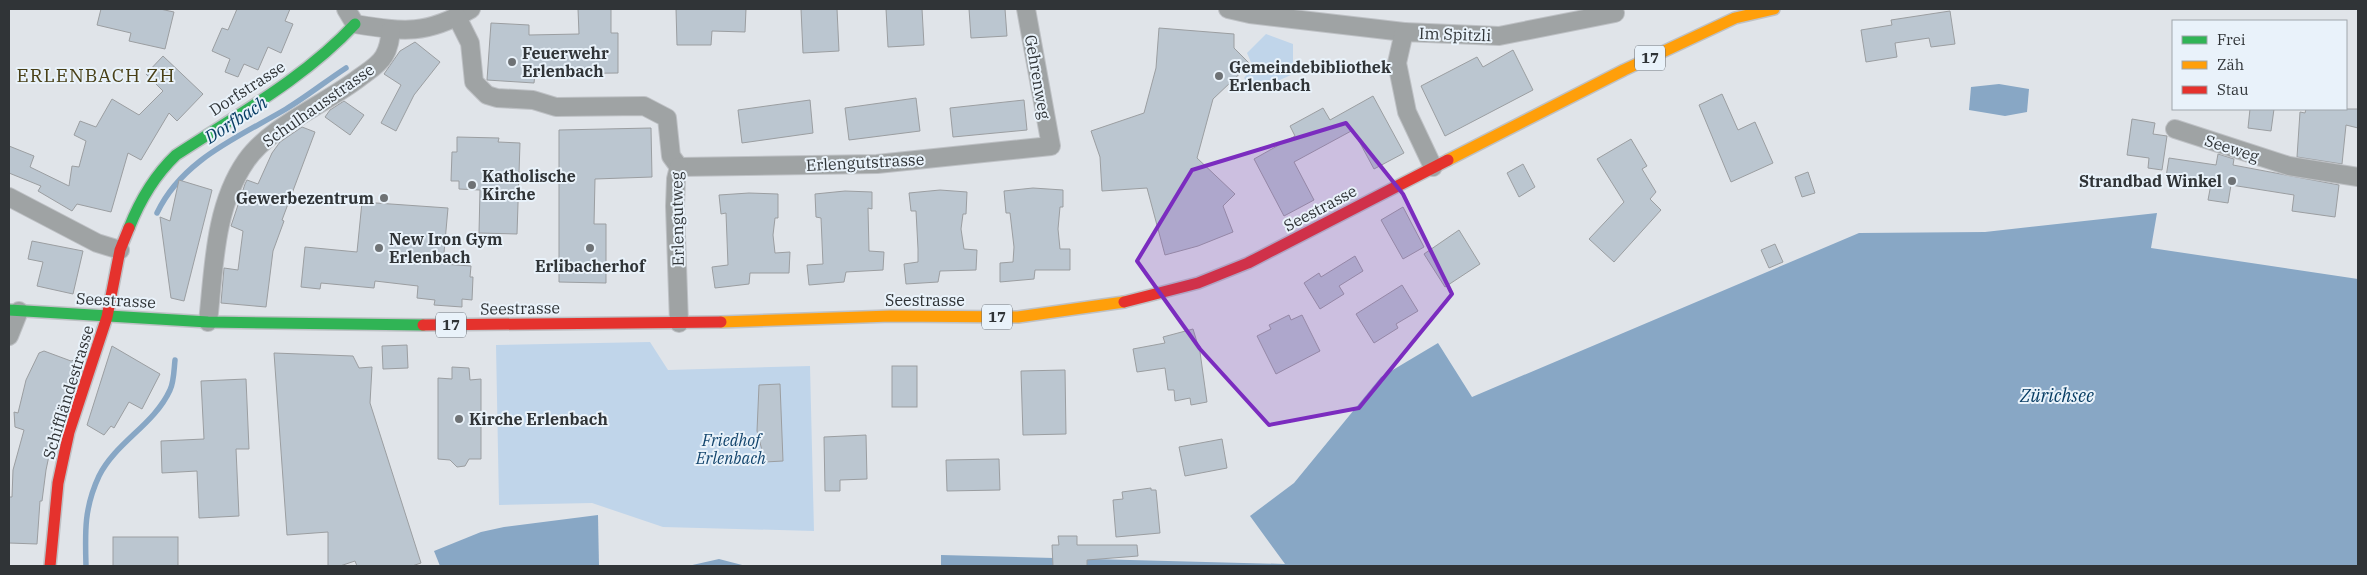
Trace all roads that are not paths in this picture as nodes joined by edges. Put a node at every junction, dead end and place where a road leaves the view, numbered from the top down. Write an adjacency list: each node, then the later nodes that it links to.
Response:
1 (1026, 9): 11 (street, Gehrenweg)
2 (1228, 9): 9 (street)
3 (1774, 9): 6 (main road, Seestrasse / 17)
4 (464, 13): 8 (street); 13 (street, Erlengutweg)
5 (1615, 13): 9 (street, Im Spitzli)
6 (1734, 13): 12 (main road, Seestrasse / 17)
7 (350, 16): 8 (street); 16 (main road, Dorfstrasse)
8 (391, 30): 19 (street, Schulhausstrasse)
9 (1404, 32): 12 (street, Im Spitzli)
10 (2174, 130): 14 (street, Seeweg)
11 (1051, 146): 13 (street, Erlengutstrasse)
12 (1434, 166): 20 (main road, Seestrasse / 17)
13 (679, 167): 20 (street, Erlengutweg)
14 (2358, 178)
15 (9, 197): 16 (street)
16 (120, 250): 18 (main road, Dorfstrasse)
17 (14, 310): 18 (main road, Seestrasse / 17); 21 (street)
18 (107, 316): 19 (main road, Seestrasse / 17); 22 (main road, Schiffländestrasse)
19 (208, 322): 20 (main road, Seestrasse / 17)
20 (679, 323)
21 (9, 336)
22 (50, 566)

